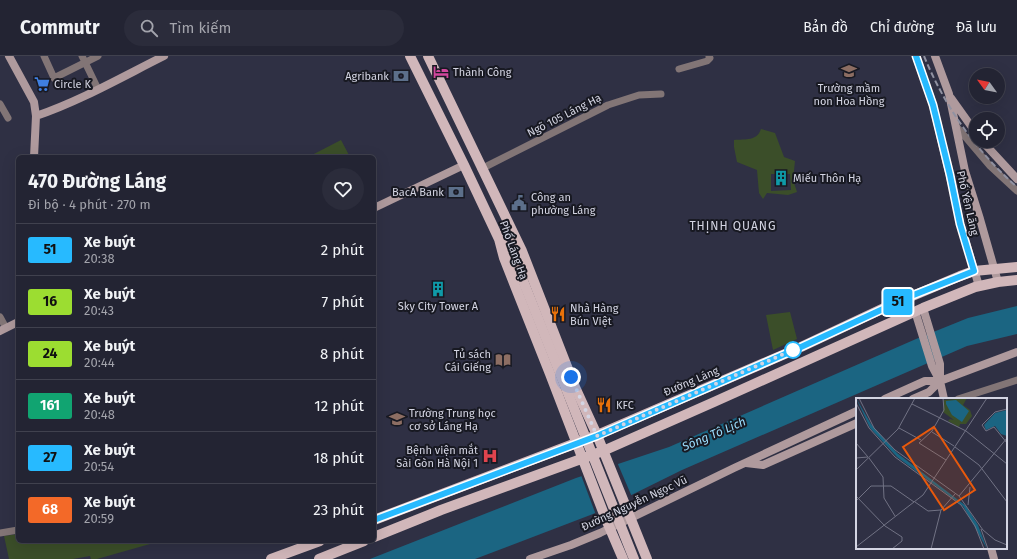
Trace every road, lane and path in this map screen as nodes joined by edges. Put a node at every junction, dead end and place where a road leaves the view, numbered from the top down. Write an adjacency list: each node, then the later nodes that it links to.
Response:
1 (9, 56): 19 (main road)
2 (44, 56): 10 (street)
3 (98, 56): 10 (street)
4 (164, 56): 11 (main road)
5 (410, 56): 14 (main road, Phố Láng Hạ)
6 (428, 56): 13 (main road, Phố Láng Hạ)
7 (709, 56): 12 (street)
8 (916, 56): 35 (main road, Phố Yên Lãng)
9 (935, 56): 17 (main road, Phố Yên Lãng)
10 (84, 59): 15 (street)
11 (148, 60): 15 (main road)
12 (680, 69)
13 (435, 72): 14 (main road); 26 (main road, Phố Láng Hạ)
14 (421, 79): 25 (main road, Phố Láng Hạ)
15 (98, 89): 19 (main road)
16 (661, 94): 26 (street, Ngõ 105 Láng Hạ)
17 (949, 94): 21 (main road); 22 (main road, Phố Yên Lãng)
18 (0, 104): 20 (street)
19 (36, 116): 24 (main road)
20 (8, 118)
21 (969, 123)
22 (956, 126): 28 (street); 34 (main road, Phố Yên Lãng)
23 (988, 148): 27 (main road)
24 (34, 155)
25 (464, 165): 29 (main road); 31 (main road, Phố Láng Hạ)
26 (481, 170): 30 (main road, Phố Láng Hạ)
27 (1017, 179)
28 (1017, 191)
29 (376, 207)
30 (512, 232): 32 (main road); 48 (main road, Phố Láng Hạ)
31 (499, 239): 32 (main road); 49 (main road, Phố Láng Hạ)
32 (516, 262): 74 (main road, bridge)
33 (1017, 267): 34 (main road, Đường Láng)
34 (994, 269): 35 (main road, Đường Láng); 37 (main road, Phố Yên Lãng)
35 (974, 271): 38 (main road, Phố Yên Lãng); 43 (main road, Đường Láng)
36 (1017, 280): 37 (main road)
37 (998, 282): 38 (main road)
38 (979, 286): 39 (main road)
39 (920, 314): 44 (main road); 47 (main road)
40 (0, 317): 42 (street)
41 (16, 323): 42 (main road)
42 (3, 330)
43 (831, 333): 44 (main road); 56 (main road, Đường Láng)
44 (837, 346): 58 (main road)
45 (1017, 352): 47 (main road)
46 (1017, 380): 53 (street)
47 (940, 381): 50 (main road); 51 (main road); 52 (main road)
48 (575, 387): 49 (main road); 56 (main road, Phố Láng Hạ)
49 (558, 393): 57 (main road, Phố Láng Hạ)
50 (887, 398)
51 (915, 398)
52 (944, 398)
53 (961, 398)
54 (856, 412): 60 (main road, Đường Nguyễn Ngọc Vũ)
55 (856, 424): 60 (main road, Đường Nguyễn Ngọc Vũ)
56 (597, 436): 57 (main road, Đường Láng); 58 (main road, Phố Láng Hạ)
57 (576, 443): 59 (main road, Phố Láng Hạ); 62 (main road, Đường Láng)
58 (603, 451): 59 (main road); 61 (main road, Phố Láng Hạ)
59 (582, 458): 63 (main road, Phố Láng Hạ); 66 (main road)
60 (745, 463): 61 (main road, Đường Nguyễn Ngọc Vũ)
61 (630, 518): 63 (main road, Đường Nguyễn Ngọc Vũ); 75 (main road, Phố Láng Hạ)
62 (376, 519)
63 (610, 528): 72 (main road, Đường Nguyễn Ngọc Vũ); 73 (main road, Phố Láng Hạ)
64 (16, 530): 65 (street)
65 (0, 533)
66 (376, 536)
67 (315, 543): 70 (main road)
68 (359, 543): 71 (main road)
69 (991, 549): 76 (main road)
70 (271, 559)
71 (319, 559)
72 (530, 559)
73 (623, 559)
74 (634, 559)
75 (647, 559)
76 (994, 559)

